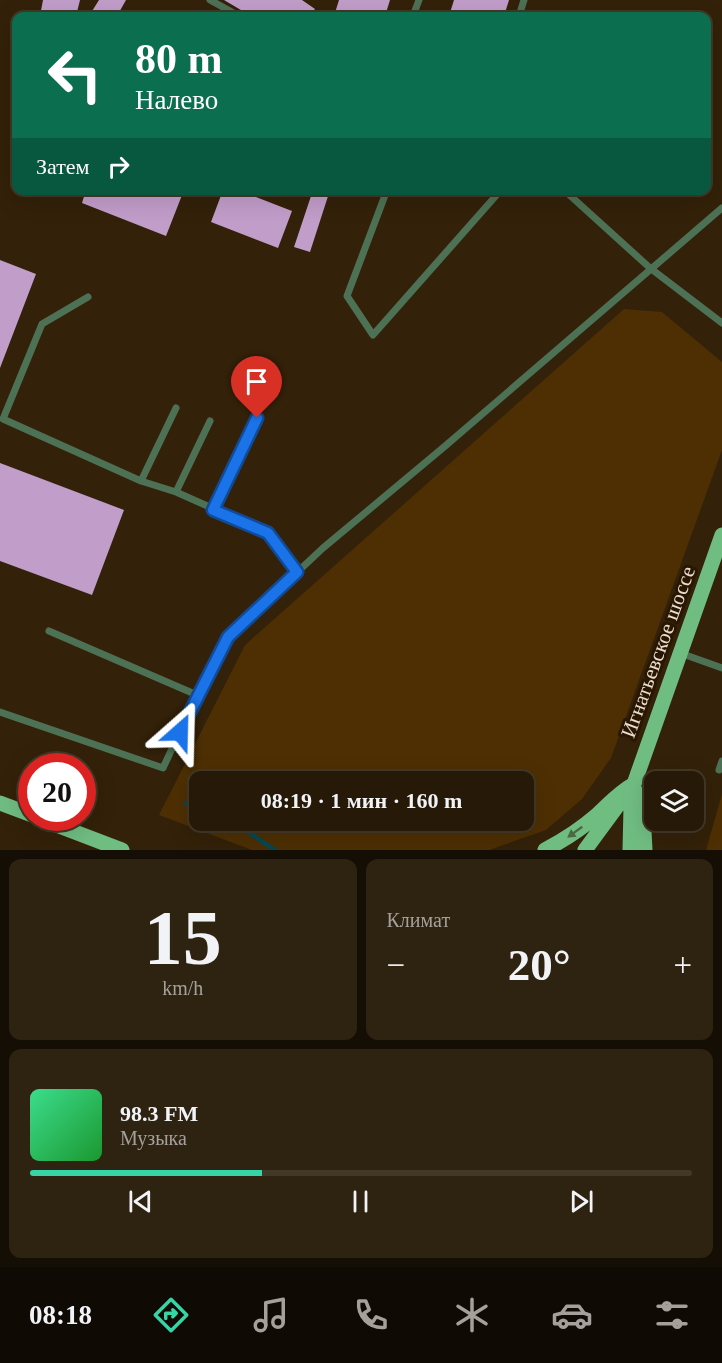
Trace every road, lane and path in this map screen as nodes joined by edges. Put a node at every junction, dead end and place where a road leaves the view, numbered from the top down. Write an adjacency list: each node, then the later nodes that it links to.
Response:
1 (210, 0): 2 (lane)
2 (231, 12)
3 (385, 195): 4 (lane)
4 (497, 195)
5 (570, 195): 7 (lane)
6 (722, 208): 7 (lane)
7 (650, 268): 9 (lane); 17 (lane)
8 (88, 297): 13 (lane)
9 (722, 323)
10 (176, 408): 13 (lane)
11 (257, 418): 15 (lane)
12 (210, 421): 14 (lane)
13 (141, 481): 14 (lane)
14 (176, 492): 15 (lane)
15 (213, 510): 17 (lane)
16 (722, 535): 19 (main road, Игнатьевское шоссе)
17 (297, 572): 21 (lane)
18 (49, 631): 21 (lane)
19 (680, 653): 20 (lane); 25 (main road, Игнатьевское шоссе)
20 (722, 668)
21 (197, 695): 22 (lane)
22 (0, 712)
23 (722, 760): 24 (lane)
24 (719, 770)
25 (634, 784): 30 (main road, one-way to 30); 31 (main road); 32 (main road); 33 (main road)
26 (0, 803): 27 (main road)
27 (18, 810)
28 (72, 831): 29 (main road)
29 (122, 850)
30 (545, 850)
31 (585, 850)
32 (630, 850)
33 (645, 850)

